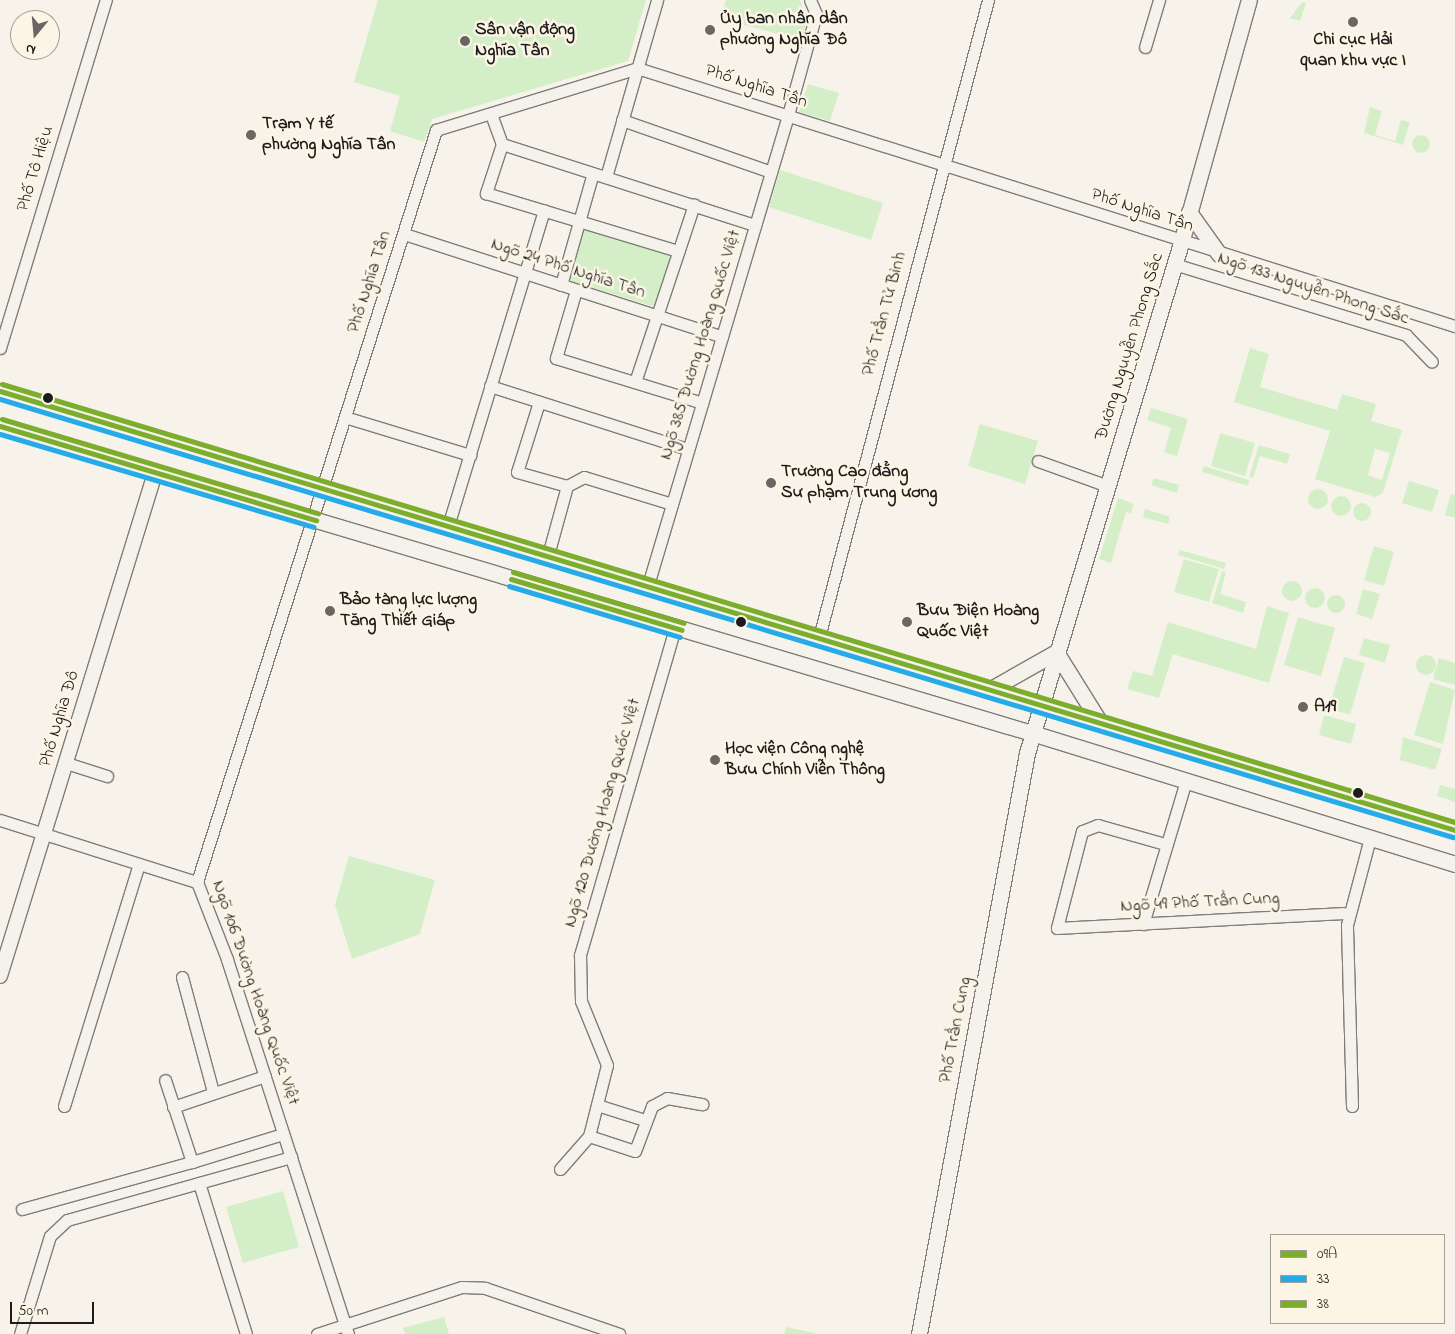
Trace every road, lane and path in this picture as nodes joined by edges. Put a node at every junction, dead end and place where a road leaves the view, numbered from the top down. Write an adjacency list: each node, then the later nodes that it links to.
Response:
1 (106, 0): 33 (street, Phố Tô Hiệu)
2 (657, 0): 8 (street)
3 (810, 0): 10 (street, Ngõ 385 Đường Hoàng Quốc Việt)
4 (988, 0): 13 (street, Phố Trần Tử Bình)
5 (1159, 0): 7 (street)
6 (1249, 0): 19 (main road, Đường Nguyễn Phong Sắc)
7 (1145, 47)
8 (637, 68): 9 (street, Phố Nghĩa Tân); 10 (street, Phố Nghĩa Tân); 11 (street)
9 (491, 114): 12 (street); 22 (street, Phố Nghĩa Tân)
10 (788, 115): 13 (street, Phố Nghĩa Tân); 14 (street, Ngõ 385 Đường Hoàng Quốc Việt)
11 (622, 120): 14 (street); 16 (street)
12 (502, 144): 15 (street); 18 (street)
13 (942, 167): 23 (street, Phố Nghĩa Tân); 55 (street, Phố Trần Tử Bình)
14 (771, 172): 21 (street, Ngõ 385 Đường Hoàng Quốc Việt)
15 (593, 173): 16 (street); 20 (street)
16 (606, 177): 17 (street)
17 (694, 205): 21 (street); 24 (street)
18 (544, 210): 20 (street); 27 (street)
19 (1189, 212): 23 (main road, Đường Nguyễn Phong Sắc); 25 (main road)
20 (579, 221): 24 (street); 28 (street)
21 (755, 225): 32 (street, Ngõ 385 Đường Hoàng Quốc Việt)
22 (404, 234): 27 (street, Ngõ 24 Phố Nghĩa Tân); 40 (street, Phố Nghĩa Tân)
23 (1181, 243): 25 (street, Phố Nghĩa Tân); 26 (main road, Đường Nguyễn Phong Sắc)
24 (678, 251): 30 (street)
25 (1219, 254): 31 (street, Phố Nghĩa Tân)
26 (1174, 264): 34 (street, Ngõ 133 Nguyễn Phong Sắc); 47 (main road, Đường Nguyễn Phong Sắc)
27 (524, 273): 28 (street, Ngõ 24 Phố Nghĩa Tân); 36 (street)
28 (561, 285): 29 (street, Ngõ 24 Phố Nghĩa Tân)
29 (576, 290): 30 (street, Ngõ 24 Phố Nghĩa Tân); 35 (street)
30 (656, 316): 32 (street, Ngõ 24 Phố Nghĩa Tân); 35 (street)
31 (1455, 326)
32 (722, 337): 39 (street, Ngõ 385 Đường Hoàng Quốc Việt)
33 (0, 348)
34 (1432, 362)
35 (635, 382): 39 (street)
36 (490, 386): 38 (street); 43 (street)
37 (0, 390): 48 (main road)
38 (539, 402): 42 (street); 46 (street)
39 (702, 403): 42 (street, Ngõ 385 Đường Hoàng Quốc Việt)
40 (345, 417): 43 (street); 48 (street, Phố Nghĩa Tân)
41 (0, 426): 45 (main road)
42 (688, 449): 49 (street, Ngõ 385 Đường Hoàng Quốc Việt)
43 (470, 455): 51 (street)
44 (1038, 461): 47 (street)
45 (155, 473): 50 (main road); 61 (street, Phố Nghĩa Đô)
46 (567, 486): 49 (street); 52 (street)
47 (1108, 486): 56 (main road, Đường Nguyễn Phong Sắc)
48 (322, 488): 50 (street, Phố Nghĩa Tân); 51 (main road)
49 (672, 504): 53 (street, Ngõ 385 Đường Hoàng Quốc Việt)
50 (312, 519): 54 (main road); 71 (street, Ngõ 106 Đường Hoàng Quốc Việt)
51 (448, 526): 52 (main road)
52 (548, 556): 53 (main road)
53 (648, 585): 55 (main road)
54 (675, 628): 60 (main road); 80 (street, Ngõ 120 Đường Hoàng Quốc Việt)
55 (819, 637): 57 (main road)
56 (1056, 652): 57 (main road); 58 (main road, Đường Nguyễn Phong Sắc); 59 (main road)
57 (990, 689): 58 (main road)
58 (1041, 704): 59 (main road); 60 (main road, Phố Trần Cung)
59 (1099, 721): 65 (main road)
60 (1032, 733): 63 (main road); 97 (main road, Phố Trần Cung)
61 (66, 764): 62 (street); 66 (street, Phố Nghĩa Đô)
62 (107, 776)
63 (1186, 781): 67 (main road); 68 (street)
64 (0, 820): 66 (street)
65 (1455, 830)
66 (44, 834): 69 (street); 74 (street, Phố Nghĩa Đô)
67 (1370, 838): 70 (main road); 82 (street)
68 (1165, 844): 73 (street); 73 (street, Ngõ 49 Phố Trần Cung)
69 (139, 864): 71 (street); 81 (street)
70 (1455, 864)
71 (196, 882): 76 (street, Ngõ 106 Đường Hoàng Quốc Việt)
72 (1344, 913): 73 (street, Ngõ 49 Phố Trần Cung)
73 (1143, 924)
74 (0, 976)
75 (182, 976): 78 (street)
76 (265, 1076): 78 (street); 85 (street, Ngõ 106 Đường Hoàng Quốc Việt)
77 (165, 1080): 83 (street)
78 (213, 1092): 83 (street)
79 (702, 1104): 84 (street)
80 (597, 1105): 84 (street); 86 (street, Ngõ 120 Đường Hoàng Quốc Việt)
81 (64, 1106)
82 (1352, 1106)
83 (173, 1107): 88 (street)
84 (645, 1120): 86 (street)
85 (283, 1134): 87 (street, Ngõ 106 Đường Hoàng Quốc Việt); 88 (street)
86 (589, 1136): 89 (street)
87 (291, 1157): 90 (street); 92 (street, Ngõ 106 Đường Hoàng Quốc Việt)
88 (192, 1162): 91 (street)
89 (560, 1169)
90 (199, 1182): 93 (street); 94 (street)
91 (22, 1208)
92 (346, 1330): 95 (street); 96 (street)
93 (20, 1334)
94 (246, 1334)
95 (317, 1334)
96 (619, 1334)
97 (920, 1334)

